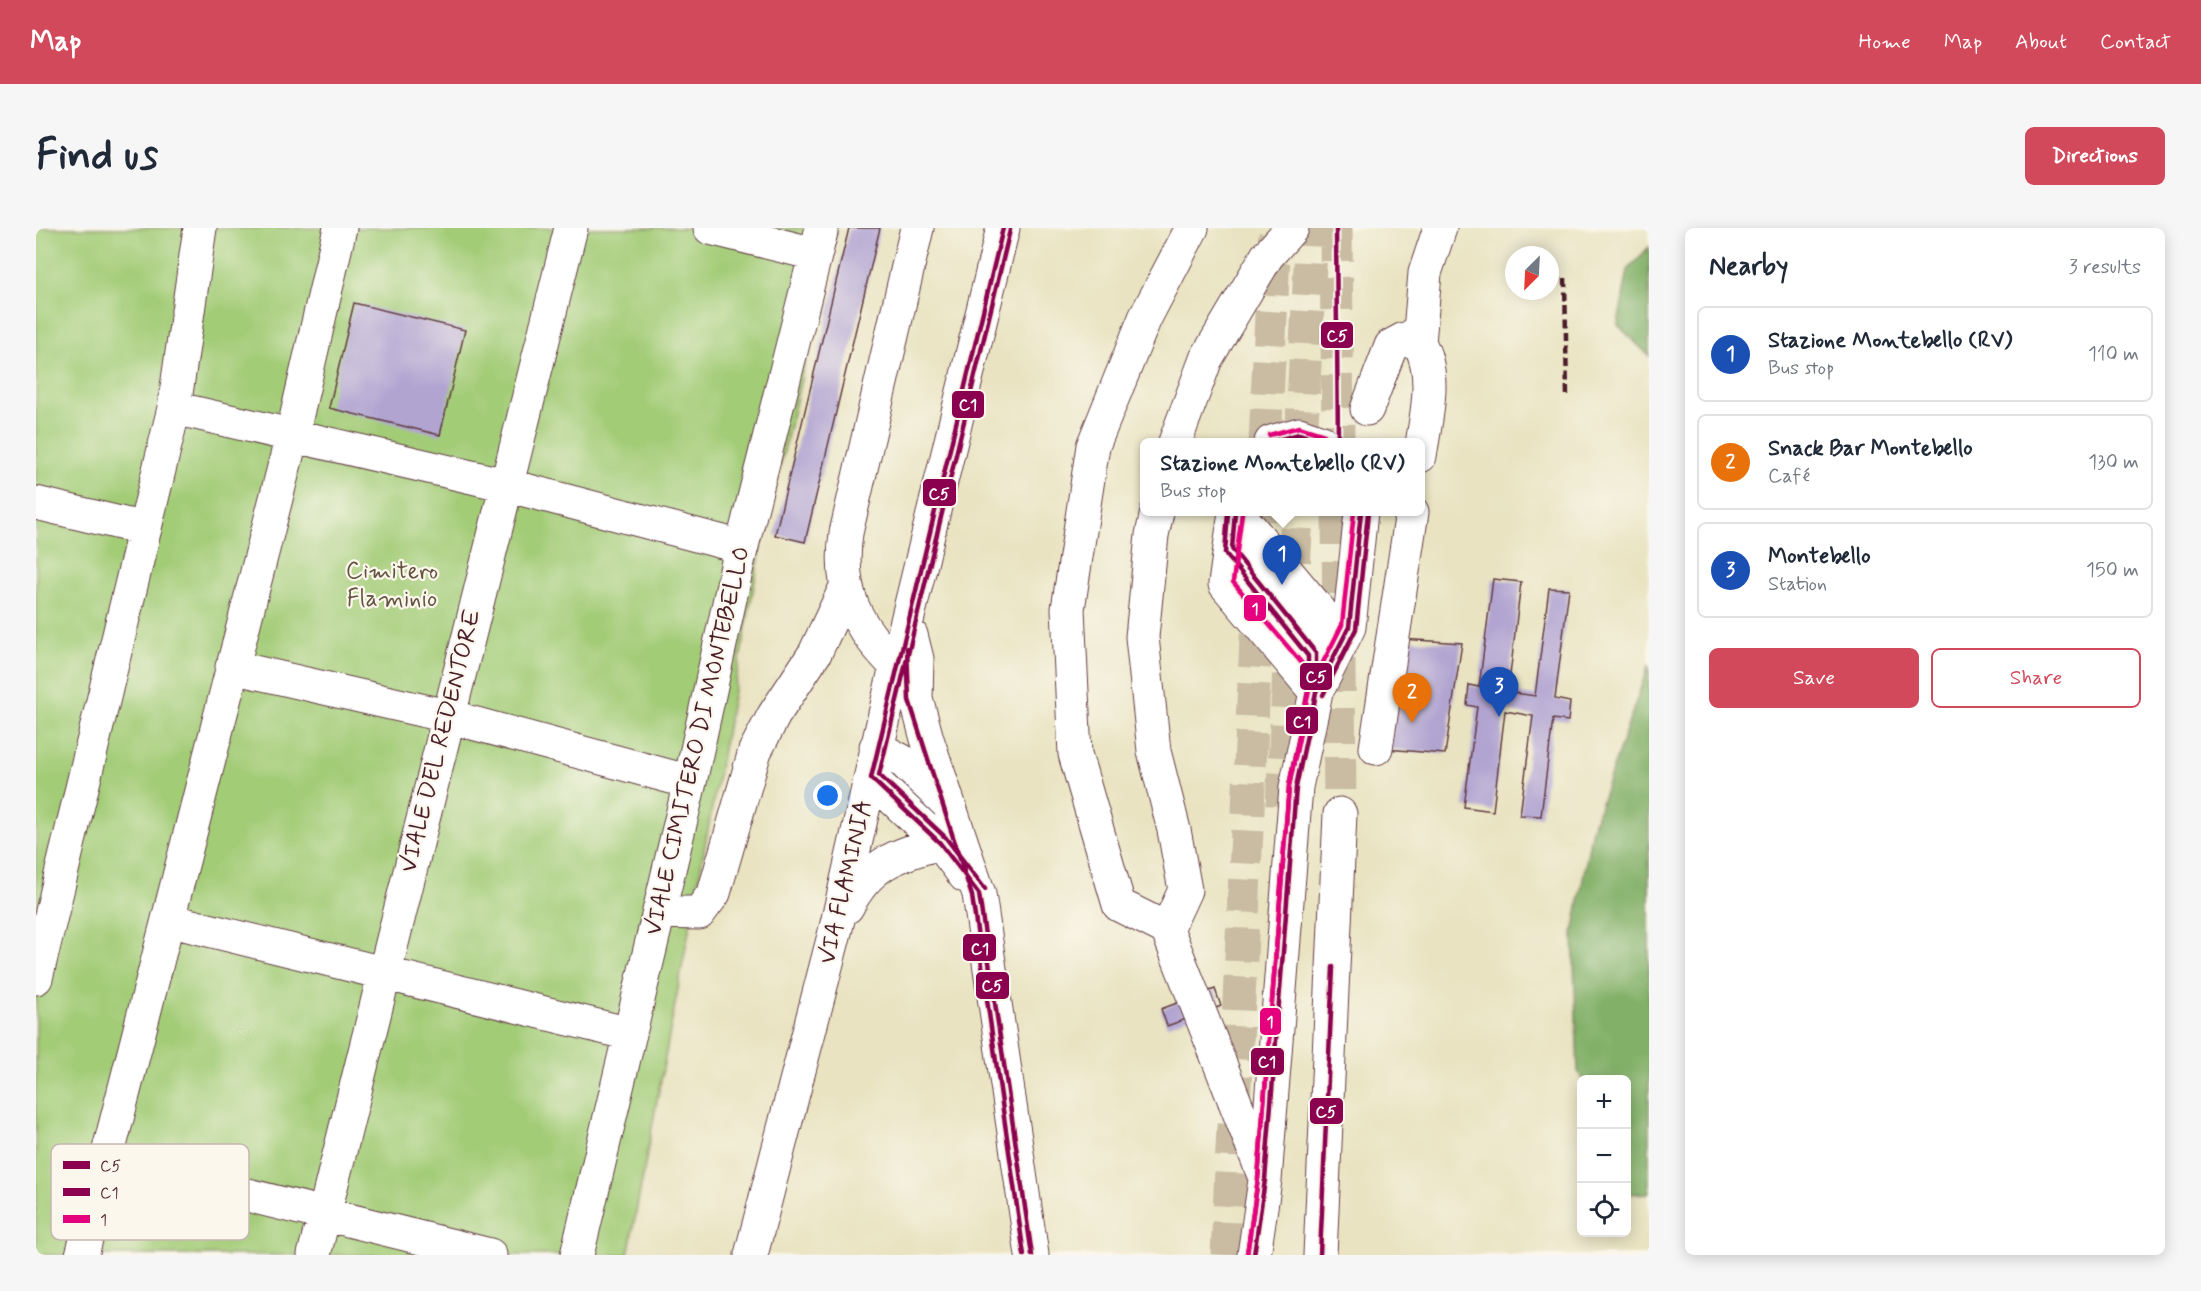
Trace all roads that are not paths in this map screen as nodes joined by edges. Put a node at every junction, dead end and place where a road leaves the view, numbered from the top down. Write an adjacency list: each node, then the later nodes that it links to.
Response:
1 (200, 228): 12 (main road)
2 (340, 228): 14 (main road)
3 (571, 228): 19 (main road, VIALE DEL REDENTORE)
4 (710, 228): 10 (main road)
5 (917, 228): 29 (main road)
6 (1003, 228): 30 (main road, VIA FLAMINIA)
7 (1192, 228): 47 (main road)
8 (1292, 228): 15 (main road)
9 (1440, 228): 11 (main road)
10 (818, 241): 27 (main road, VIALE CIMITERO DI MONTEBELLO)
11 (1419, 343): 13 (main road); 18 (main road)
12 (174, 408): 14 (main road); 26 (main road)
13 (1367, 409)
14 (292, 436): 19 (main road); 33 (main road)
15 (1176, 438)
16 (1286, 438): 17 (main road)
17 (1310, 438)
18 (1423, 438)
19 (506, 484): 27 (main road); 35 (main road, VIALE DEL REDENTORE)
20 (36, 503): 26 (main road)
21 (1156, 516): 47 (main road)
22 (1236, 516): 28 (main road)
23 (1239, 516): 31 (main road)
24 (1361, 516): 34 (main road)
25 (1411, 516): 36 (main road)
26 (145, 529): 42 (main road)
27 (742, 547): 38 (main road, VIALE CIMITERO DI MONTEBELLO)
28 (1232, 549): 31 (main road); 34 (main road)
29 (846, 586): 32 (main road); 44 (main road)
30 (908, 619): 32 (main road, VIA FLAMINIA); 39 (main road)
31 (1316, 653): 34 (main road)
32 (896, 666): 37 (main road, VIA FLAMINIA)
33 (232, 667): 35 (main road); 45 (main road)
34 (1316, 692): 52 (main road)
35 (447, 716): 38 (main road); 48 (main road, VIALE DEL REDENTORE)
36 (1376, 748)
37 (874, 763): 39 (main road); 41 (main road); 46 (main road, VIA FLAMINIA)
38 (690, 782): 44 (main road, VIALE CIMITERO DI MONTEBELLO)
39 (950, 807): 43 (main road)
40 (1340, 814): 63 (main road)
41 (940, 843): 43 (main road); 46 (main road)
42 (47, 881): 49 (main road)
43 (979, 894): 61 (main road)
44 (659, 912): 50 (main road, VIALE CIMITERO DI MONTEBELLO)
45 (168, 920): 48 (main road); 51 (main road)
46 (836, 928): 60 (main road, VIA FLAMINIA)
47 (1167, 929): 52 (main road)
48 (384, 973): 50 (main road); 54 (main road, VIALE DEL REDENTORE)
49 (36, 978)
50 (630, 1034): 59 (main road, VIALE CIMITERO DI MONTEBELLO)
51 (110, 1144)
52 (1266, 1180): 62 (main road)
53 (249, 1195): 54 (main road)
54 (324, 1214): 57 (main road, VIALE DEL REDENTORE); 58 (main road)
55 (86, 1240): 56 (main road)
56 (82, 1255)
57 (314, 1255)
58 (490, 1255)
59 (577, 1255)
60 (751, 1255)
61 (1032, 1255)
62 (1254, 1255)
63 (1320, 1255)

